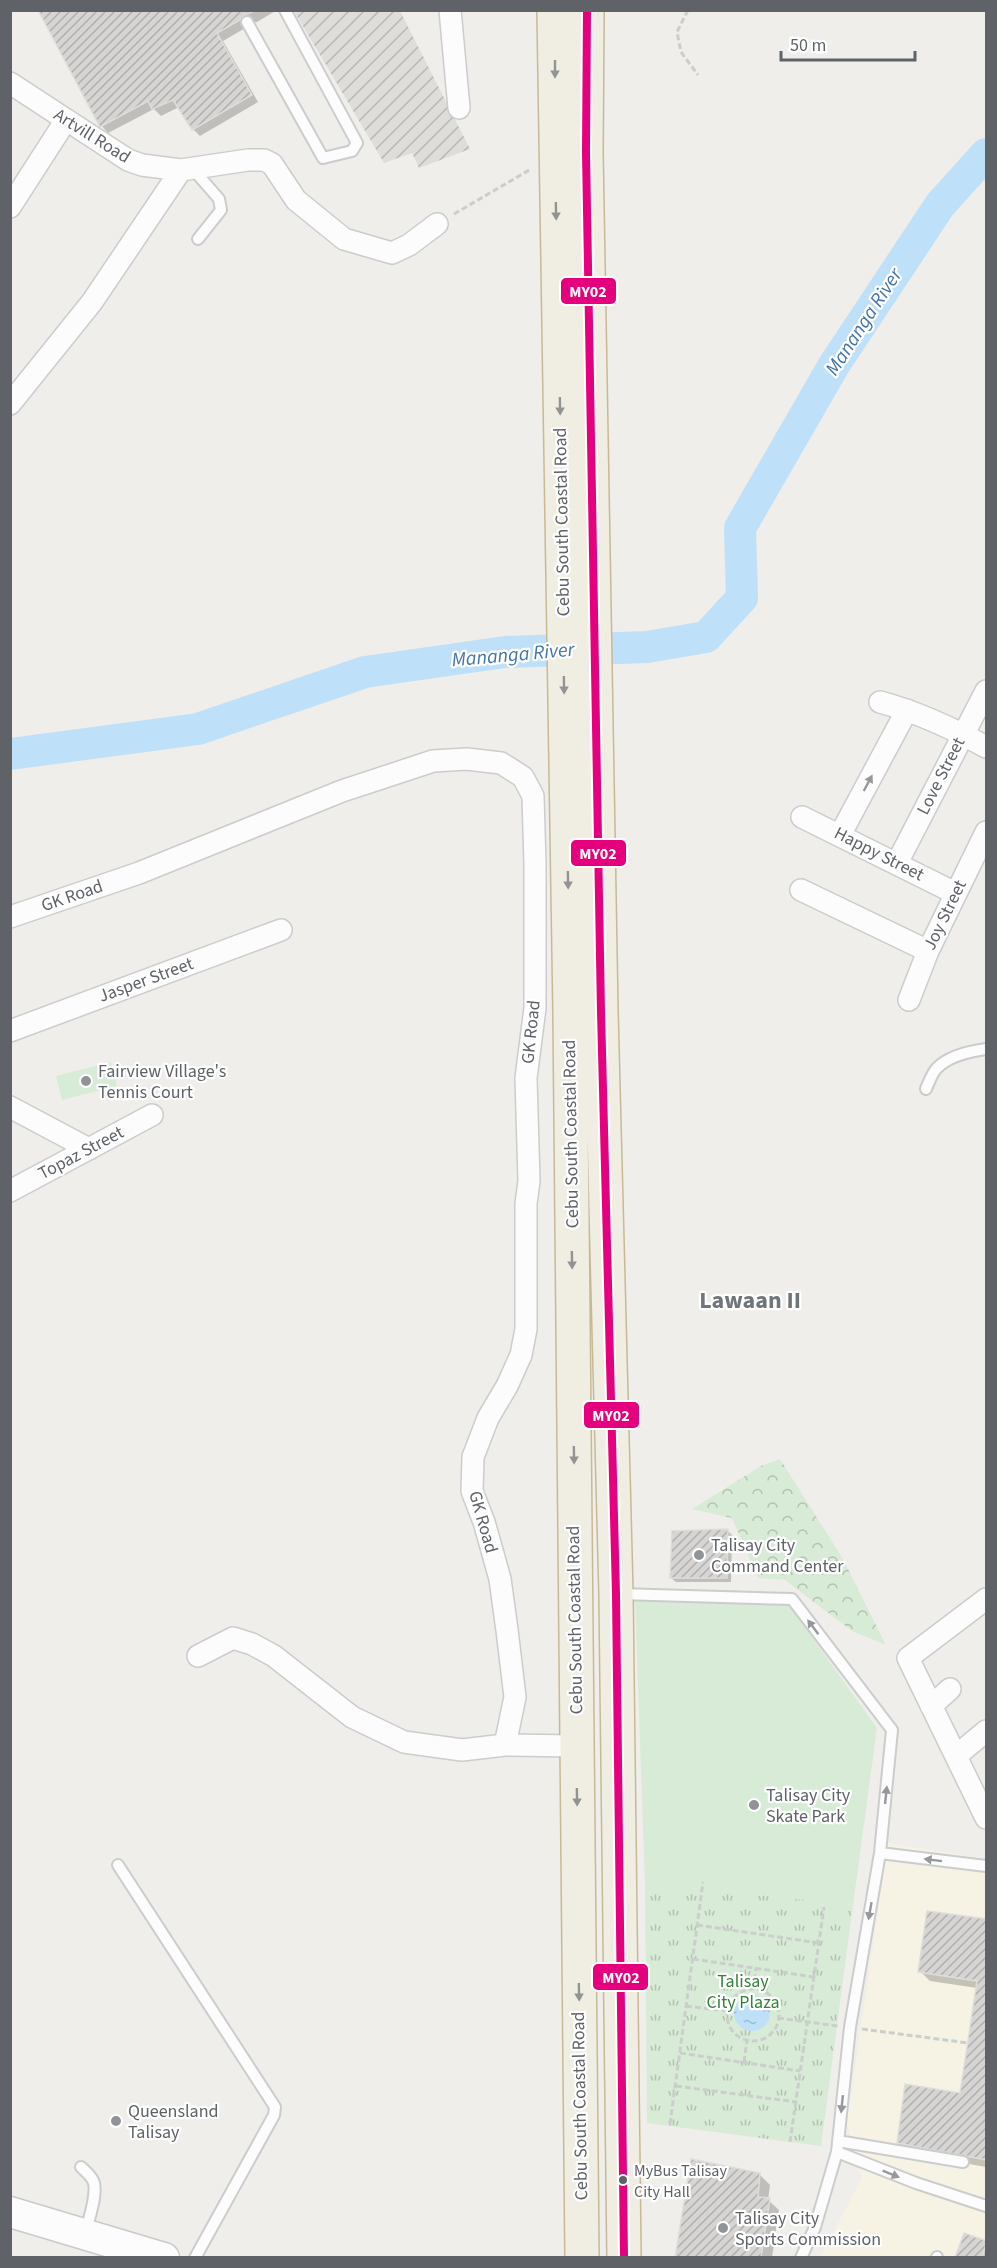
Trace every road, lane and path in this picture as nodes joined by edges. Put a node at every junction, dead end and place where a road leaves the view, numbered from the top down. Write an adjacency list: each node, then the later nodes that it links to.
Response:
1 (285, 10): 6 (lane)
2 (450, 10): 9 (street)
3 (554, 10): 11 (highway, Cebu South Coastal Road, one-way to 11)
4 (587, 10): 11 (highway, Cebu South Coastal Road)
5 (688, 10): 7 (path)
6 (247, 22)
7 (698, 75)
8 (10, 83): 10 (street, Artvill Road)
9 (459, 108)
10 (66, 120): 12 (street, Artvill Road); 13 (street)
11 (559, 157): 14 (path); 32 (highway, Cebu South Coastal Road)
12 (186, 169): 14 (street, Artvill Road); 15 (lane); 16 (street)
13 (10, 207)
14 (437, 225)
15 (198, 239)
16 (10, 404)
17 (987, 691): 20 (street, Love Street)
18 (880, 702): 19 (street)
19 (907, 710): 20 (street); 24 (street, one-way to 19)
20 (963, 734): 21 (street); 25 (street, Love Street)
21 (987, 747)
22 (802, 817): 24 (street, Happy Street)
23 (987, 832): 27 (street, Joy Street)
24 (840, 835): 25 (street, Happy Street)
25 (897, 863): 27 (street, Happy Street)
26 (801, 890): 30 (street)
27 (955, 893): 30 (street, Joy Street)
28 (10, 917): 46 (street, GK Road)
29 (281, 930): 33 (street, Jasper Street)
30 (928, 951): 31 (street, Joy Street)
31 (909, 1000)
32 (586, 1012): 40 (highway, Cebu South Coastal Road); 47 (highway, Cebu South Coastal Road, one-way to 47)
33 (10, 1031)
34 (987, 1049): 35 (lane)
35 (926, 1089)
36 (10, 1107): 38 (street)
37 (152, 1115): 38 (street, Topaz Street)
38 (89, 1149): 39 (street, Topaz Street)
39 (10, 1191)
40 (616, 1594): 50 (lane, one-way to 40); 84 (highway, Cebu South Coastal Road)
41 (987, 1599): 44 (street)
42 (198, 1656): 46 (street)
43 (950, 1689): 44 (street)
44 (931, 1706): 48 (street)
45 (987, 1731): 48 (street)
46 (505, 1745): 47 (street)
47 (576, 1746): 83 (highway, Cebu South Coastal Road, one-way to 83)
48 (956, 1756): 49 (street)
49 (987, 1818)
50 (880, 1853): 52 (lane, one-way to 50); 65 (lane, one-way to 65)
51 (118, 1865): 82 (lane)
52 (987, 1866)
53 (703, 1882): 55 (path)
54 (824, 1907): 56 (path)
55 (697, 1925): 56 (path); 57 (path)
56 (819, 1943): 59 (path)
57 (693, 1959): 58 (path); 61 (path)
58 (756, 1968): 59 (path); 60 (path)
59 (814, 1977): 64 (path)
60 (754, 1989): 62 (path); 63 (path)
61 (686, 2006): 62 (path); 68 (path)
62 (727, 2011): 66 (path)
63 (778, 2018): 64 (path); 66 (path)
64 (807, 2022): 65 (path); 70 (path)
65 (850, 2028): 67 (path); 75 (lane, one-way to 75)
66 (747, 2040): 69 (path)
67 (968, 2043)
68 (680, 2053): 69 (path); 71 (path)
69 (744, 2062): 70 (path)
70 (800, 2071): 72 (path)
71 (675, 2086): 72 (path); 73 (path)
72 (796, 2102): 74 (path)
73 (670, 2124)
74 (790, 2142)
75 (838, 2147): 76 (lane); 78 (lane, one-way to 78); 85 (lane)
76 (963, 2162)
77 (81, 2167): 80 (lane)
78 (987, 2206)
79 (10, 2212): 80 (street)
80 (85, 2235): 81 (street)
81 (164, 2258)
82 (195, 2258)
83 (582, 2258)
84 (624, 2258)
85 (801, 2258)

